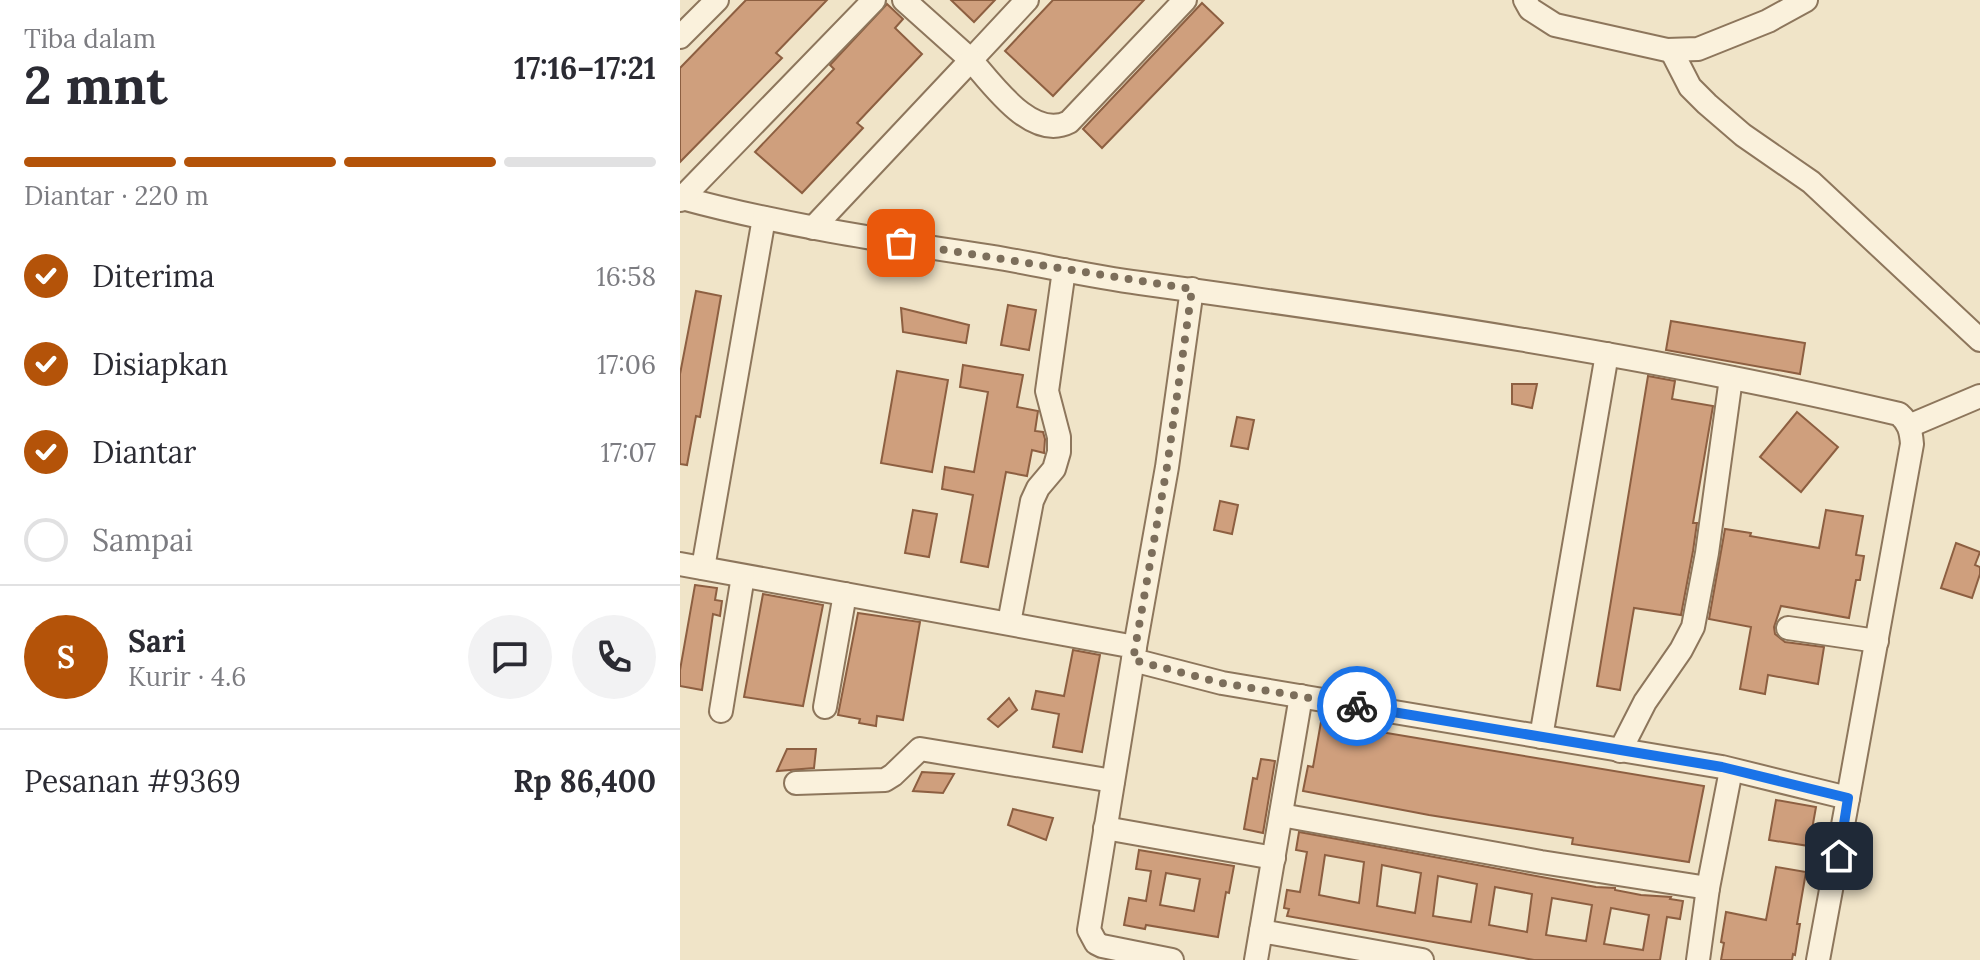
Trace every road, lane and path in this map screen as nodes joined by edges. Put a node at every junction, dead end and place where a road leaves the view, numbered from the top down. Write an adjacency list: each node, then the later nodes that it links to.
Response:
1 (717, 0): 8 (street)
2 (874, 0): 11 (street)
3 (904, 0): 10 (street)
4 (1027, 0): 10 (street)
5 (1185, 0): 10 (street)
6 (1525, 0): 9 (street)
7 (1806, 0): 9 (street)
8 (680, 37)
9 (1671, 50): 16 (street)
10 (971, 60): 13 (street)
11 (681, 199): 12 (street)
12 (764, 218): 13 (street); 22 (street)
13 (813, 228): 14 (street)
14 (1064, 270): 15 (street); 25 (street)
15 (1192, 289): 17 (street); 28 (street)
16 (1980, 340)
17 (1607, 354): 18 (street); 32 (street)
18 (1731, 378): 20 (street); 33 (street)
19 (1980, 396): 20 (street)
20 (1909, 426): 27 (street)
21 (680, 564): 22 (street)
22 (703, 568): 23 (street)
23 (743, 576): 24 (street); 31 (street)
24 (845, 594): 25 (street); 30 (street)
25 (1009, 623): 28 (street)
26 (1788, 628): 27 (street)
27 (1877, 641): 37 (street)
28 (1134, 654): 29 (street); 35 (street)
29 (1301, 696): 32 (street); 38 (street)
30 (825, 707)
31 (721, 711)
32 (1541, 737): 33 (street)
33 (1620, 751): 34 (street)
34 (1731, 770): 37 (street); 41 (street)
35 (1113, 781): 36 (street); 39 (street)
36 (796, 783)
37 (1848, 798): 47 (street)
38 (1281, 815): 40 (street); 41 (street)
39 (1105, 828): 40 (street); 43 (street)
40 (1274, 858): 42 (street)
41 (1708, 888): 46 (street)
42 (1261, 931): 44 (street); 45 (street)
43 (1172, 960)
44 (1256, 960)
45 (1422, 960)
46 (1698, 960)
47 (1818, 960)

